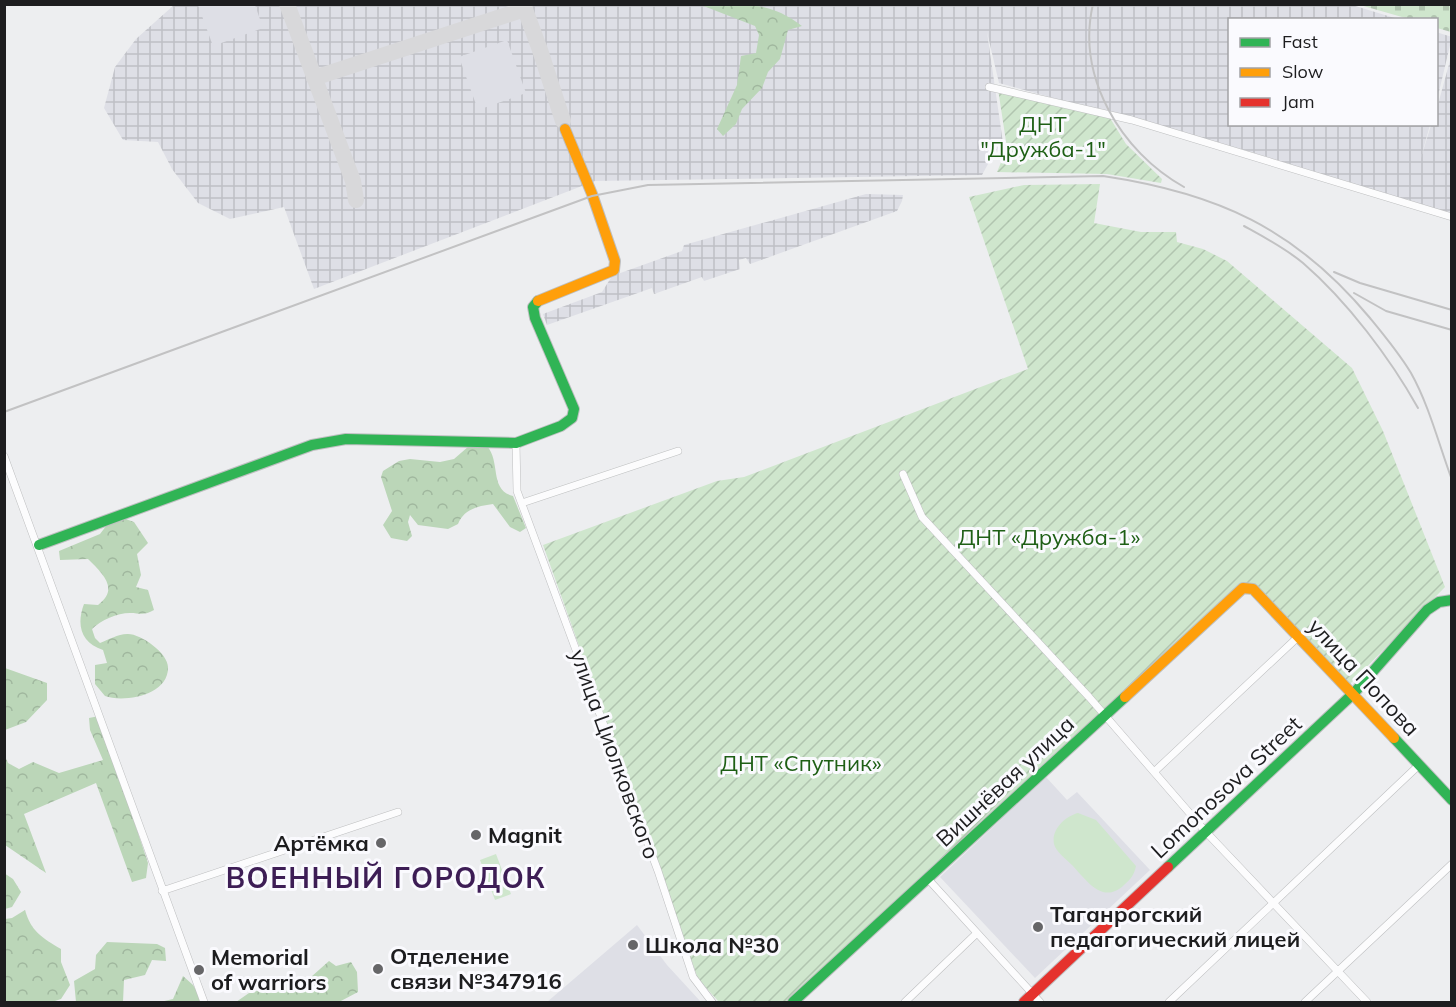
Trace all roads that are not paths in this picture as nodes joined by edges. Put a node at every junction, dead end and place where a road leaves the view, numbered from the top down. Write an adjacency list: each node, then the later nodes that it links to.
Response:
1 (989, 87): 3 (street)
2 (565, 129): 4 (street)
3 (1452, 217)
4 (516, 443): 8 (street, улица Циолковского); 9 (street)
5 (678, 451): 8 (street)
6 (4, 456): 9 (street)
7 (903, 474): 14 (street)
8 (522, 503): 28 (street, улица Циолковского)
9 (39, 544): 22 (street)
10 (1243, 588): 12 (street, улица Попова); 14 (street, Вишнёвая улица)
11 (1452, 600): 13 (street, Lomonosova Street)
12 (1299, 636): 13 (street, улица Попова); 16 (street)
13 (1354, 693): 15 (street, улица Попова); 19 (street, Lomonosova Street)
14 (1104, 715): 16 (street); 21 (street, Вишнёвая улица)
15 (1419, 765): 17 (street, улица Попова); 23 (street)
16 (1154, 772): 19 (street)
17 (1452, 800)
18 (398, 812): 22 (street)
19 (1206, 832): 23 (street); 26 (street, Lomonosova Street)
20 (1452, 864): 25 (street)
21 (928, 879): 24 (street); 29 (street, Вишнёвая улица)
22 (162, 891): 27 (street)
23 (1275, 904): 25 (street); 31 (street)
24 (977, 933): 26 (street); 30 (street)
25 (1338, 972): 32 (street); 33 (street)
26 (1032, 1000)
27 (204, 1002)
28 (712, 1002)
29 (793, 1002)
30 (905, 1002)
31 (1170, 1002)
32 (1305, 1002)
33 (1367, 1002)

